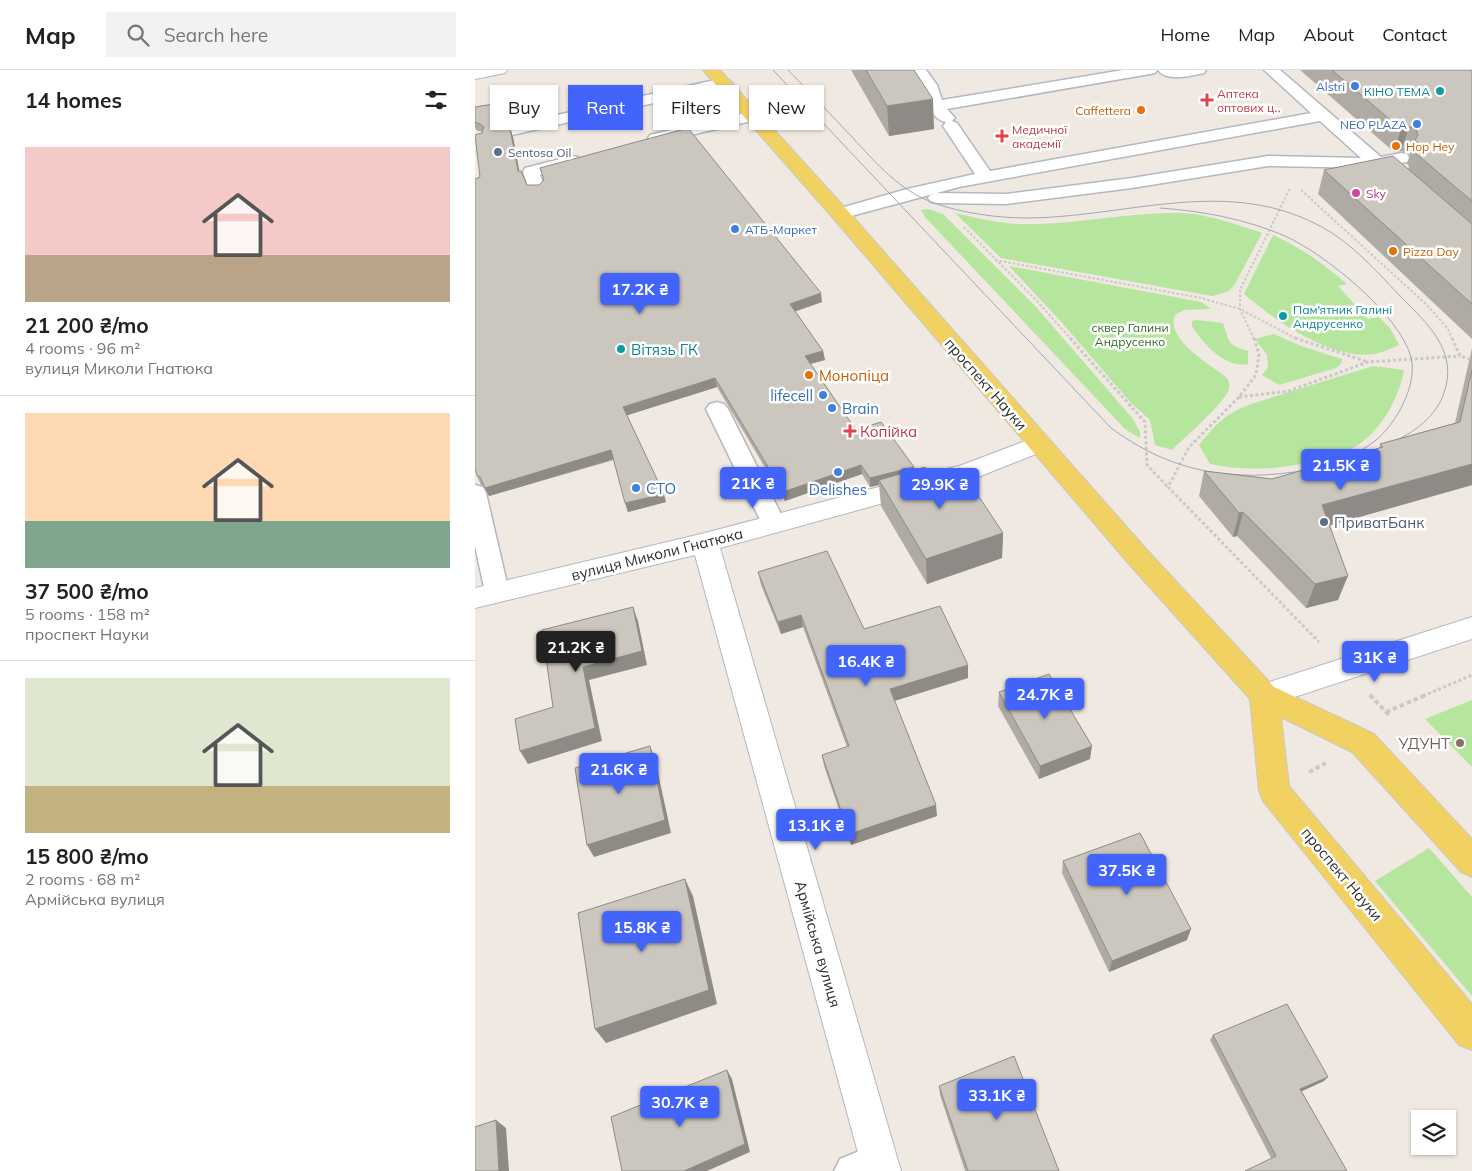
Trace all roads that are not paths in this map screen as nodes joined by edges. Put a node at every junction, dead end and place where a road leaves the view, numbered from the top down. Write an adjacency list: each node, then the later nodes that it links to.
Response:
1 (499, 70): 7 (street)
2 (918, 70): 9 (lane)
3 (1151, 70): 9 (lane)
4 (1165, 70): 5 (lane)
5 (1199, 70)
6 (1271, 70): 11 (lane)
7 (475, 74)
8 (718, 77): 10 (main road, проспект Науки); 13 (lane)
9 (936, 106): 20 (lane)
10 (749, 111)
11 (1323, 116): 18 (lane); 20 (lane)
12 (749, 117): 15 (lane)
13 (558, 118)
14 (766, 130): 23 (main road, проспект Науки)
15 (643, 142)
16 (587, 157): 21 (lane)
17 (1401, 158): 18 (lane)
18 (1378, 163): 19 (lane); 22 (lane)
19 (1392, 176)
20 (986, 177): 22 (lane)
21 (536, 188)
22 (913, 193): 23 (lane)
23 (840, 214): 25 (main road, проспект Науки)
24 (717, 409): 27 (lane)
25 (1038, 444): 27 (street, вулиця Миколи Гнатюка); 31 (main road, проспект Науки)
26 (475, 492): 29 (lane)
27 (774, 524): 28 (street, вулиця Миколи Гнатюка)
28 (705, 543): 29 (street, вулиця Миколи Гнатюка); 34 (street, Армійська вулиця)
29 (486, 595)
30 (1472, 628): 31 (street)
31 (1264, 695): 32 (main road, проспект Науки); 33 (main road, проспект Науки)
32 (1472, 862)
33 (1472, 1032)
34 (871, 1167)

